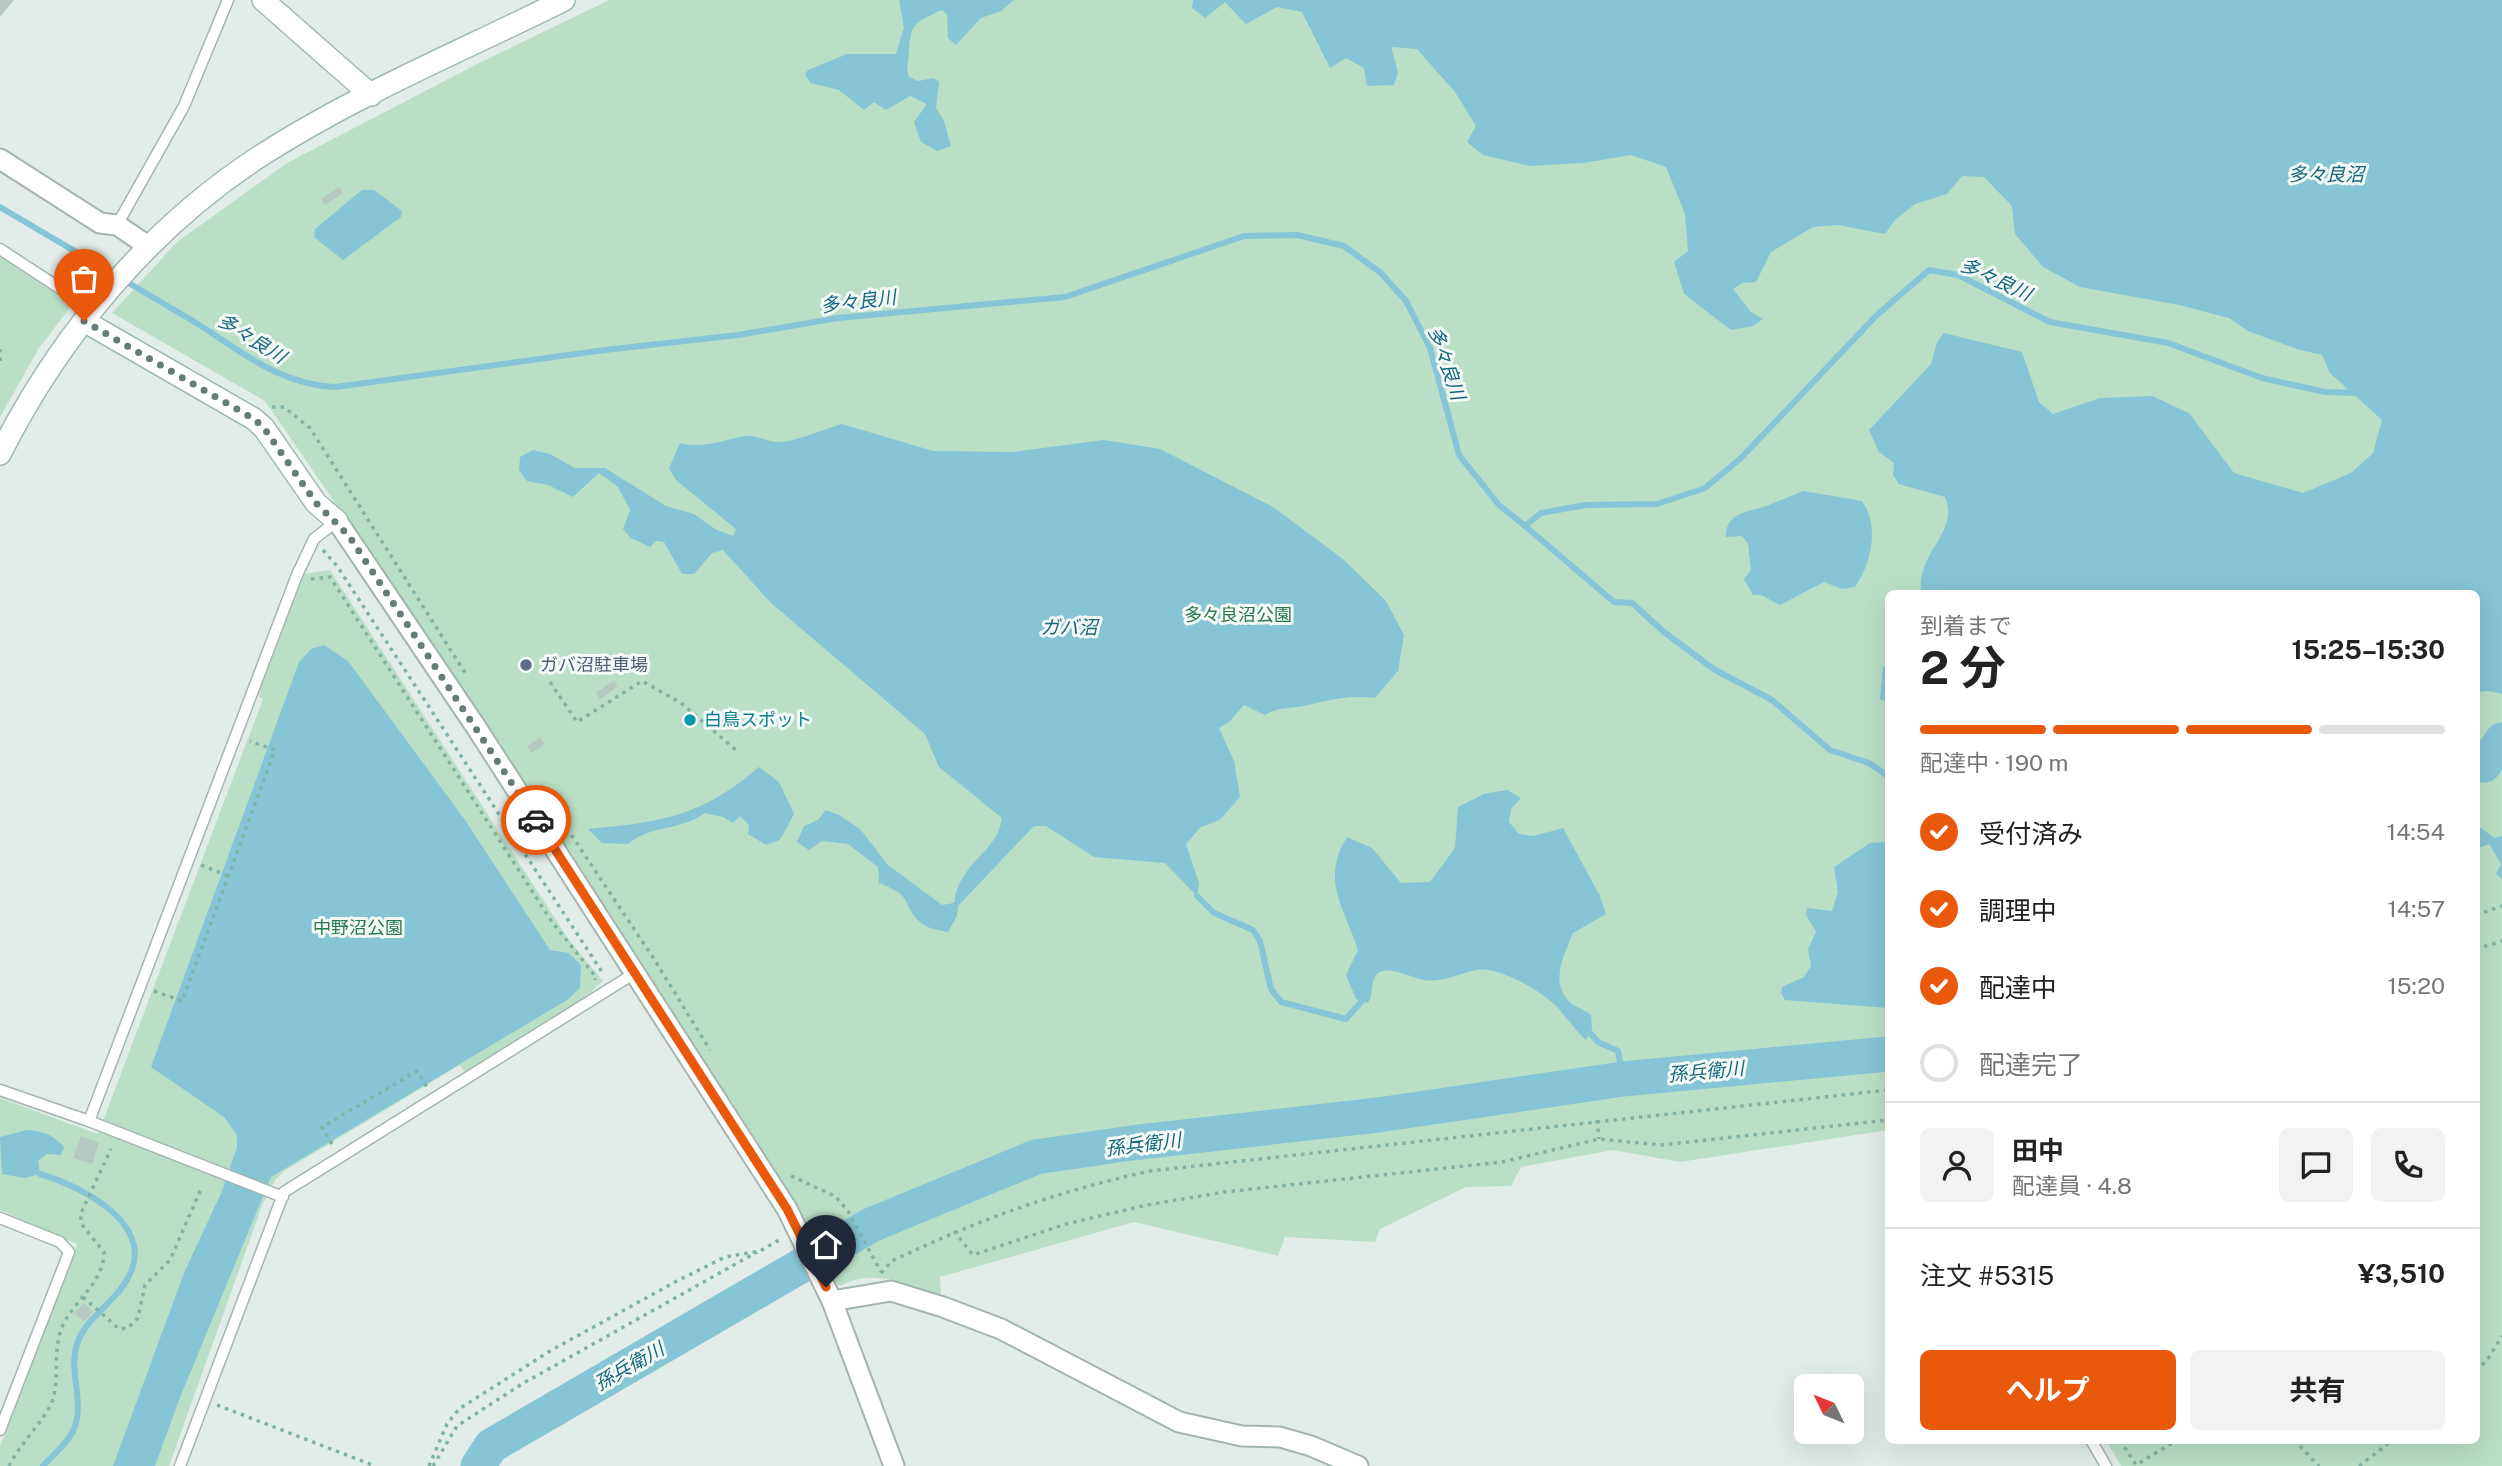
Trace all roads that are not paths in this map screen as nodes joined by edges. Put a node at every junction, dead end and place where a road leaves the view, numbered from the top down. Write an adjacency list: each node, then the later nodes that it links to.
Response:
1 (228, 0): 6 (lane)
2 (263, 0): 4 (street)
3 (564, 0): 4 (street)
4 (372, 95): 8 (street)
5 (0, 159): 6 (street)
6 (117, 225): 8 (street)
7 (0, 249): 9 (lane)
8 (145, 250): 9 (street)
9 (92, 311): 10 (street); 11 (street)
10 (0, 454)
11 (337, 521): 12 (street); 14 (lane)
12 (635, 973): 15 (lane); 17 (street)
13 (0, 1090): 14 (lane)
14 (89, 1121): 15 (lane)
15 (282, 1197): 20 (lane)
16 (0, 1218): 18 (lane)
17 (829, 1294): 21 (street); 22 (street)
18 (0, 1430)
19 (2093, 1444): 23 (lane)
20 (180, 1466)
21 (894, 1466)
22 (1358, 1466)
23 (2106, 1466)

